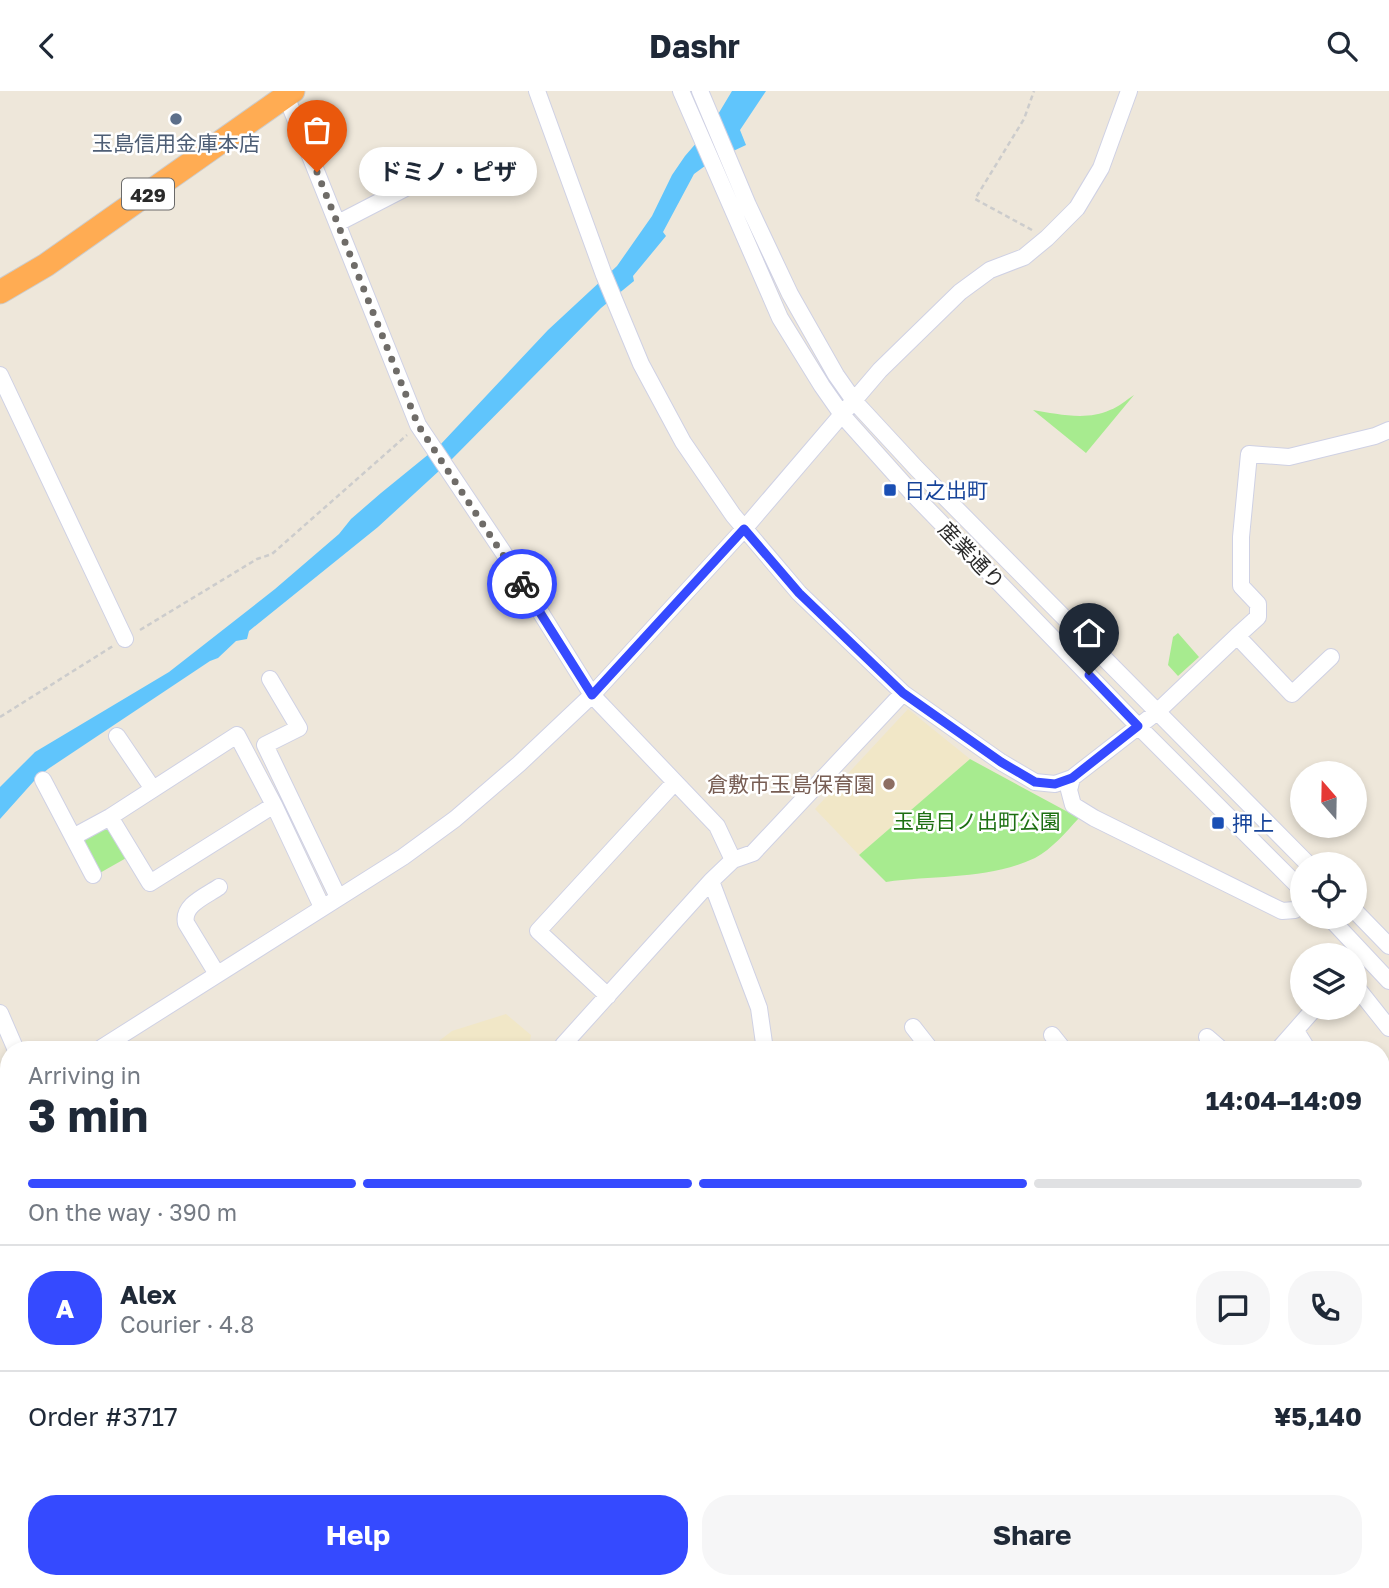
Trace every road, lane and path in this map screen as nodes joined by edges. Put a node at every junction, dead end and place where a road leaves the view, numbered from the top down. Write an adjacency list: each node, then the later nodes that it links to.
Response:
1 (537, 91): 16 (street)
2 (681, 91): 13 (street, 産業通り)
3 (699, 91): 12 (street, 産業通り)
4 (1034, 91): 9 (path)
5 (1129, 91): 9 (street)
6 (288, 93): 8 (street); 10 (highway, 429)
7 (431, 174): 8 (street)
8 (338, 223): 14 (street)
9 (1047, 238): 12 (street)
10 (0, 292)
11 (0, 375): 18 (street)
12 (855, 402): 13 (street); 23 (street, 産業通り)
13 (843, 416): 16 (street); 25 (street, 産業通り)
14 (418, 425): 18 (path); 22 (street)
15 (1389, 430): 17 (street)
16 (744, 529): 21 (street); 22 (street)
17 (1237, 636): 19 (street); 23 (street)
18 (125, 639): 24 (path)
19 (1331, 657)
20 (270, 679): 27 (street)
21 (903, 693): 29 (street); 37 (street)
22 (592, 695): 31 (street); 42 (street)
23 (1157, 712): 25 (street); 36 (street, 産業通り)
24 (0, 717)
25 (1138, 726): 29 (street); 39 (street, 産業通り)
26 (117, 736): 32 (street)
27 (265, 745): 28 (street); 42 (street)
28 (248, 755): 32 (street); 33 (street)
29 (1072, 778): 44 (street)
30 (43, 780): 35 (street)
31 (675, 782): 37 (street); 54 (street)
32 (153, 789): 34 (street)
33 (274, 805): 34 (street); 43 (street)
34 (110, 817): 35 (street)
35 (73, 837): 38 (street)
36 (1296, 852)
37 (733, 860): 40 (street)
38 (93, 875)
39 (1290, 878)
40 (711, 881): 54 (street); 66 (street)
41 (219, 887): 52 (street)
42 (338, 897): 43 (street)
43 (322, 907): 52 (street)
44 (1290, 910)
45 (1367, 919): 47 (street)
46 (1337, 929): 48 (street)
47 (1383, 929): 49 (street); 50 (street)
48 (1349, 943)
49 (1367, 946)
50 (1389, 946)
51 (1367, 963): 53 (street)
52 (216, 974): 64 (street)
53 (1389, 981)
54 (608, 996): 65 (street)
55 (1367, 1000): 59 (street)
56 (0, 1013): 63 (street)
57 (1305, 1020): 60 (street)
58 (913, 1027): 67 (street)
59 (1389, 1028)
60 (1296, 1031): 70 (street); 71 (street)
61 (1052, 1035): 68 (street)
62 (1208, 1037): 69 (street)
63 (12, 1041)
64 (112, 1041)
65 (567, 1041)
66 (764, 1041)
67 (923, 1041)
68 (1057, 1041)
69 (1212, 1041)
70 (1287, 1041)
71 (1302, 1041)

